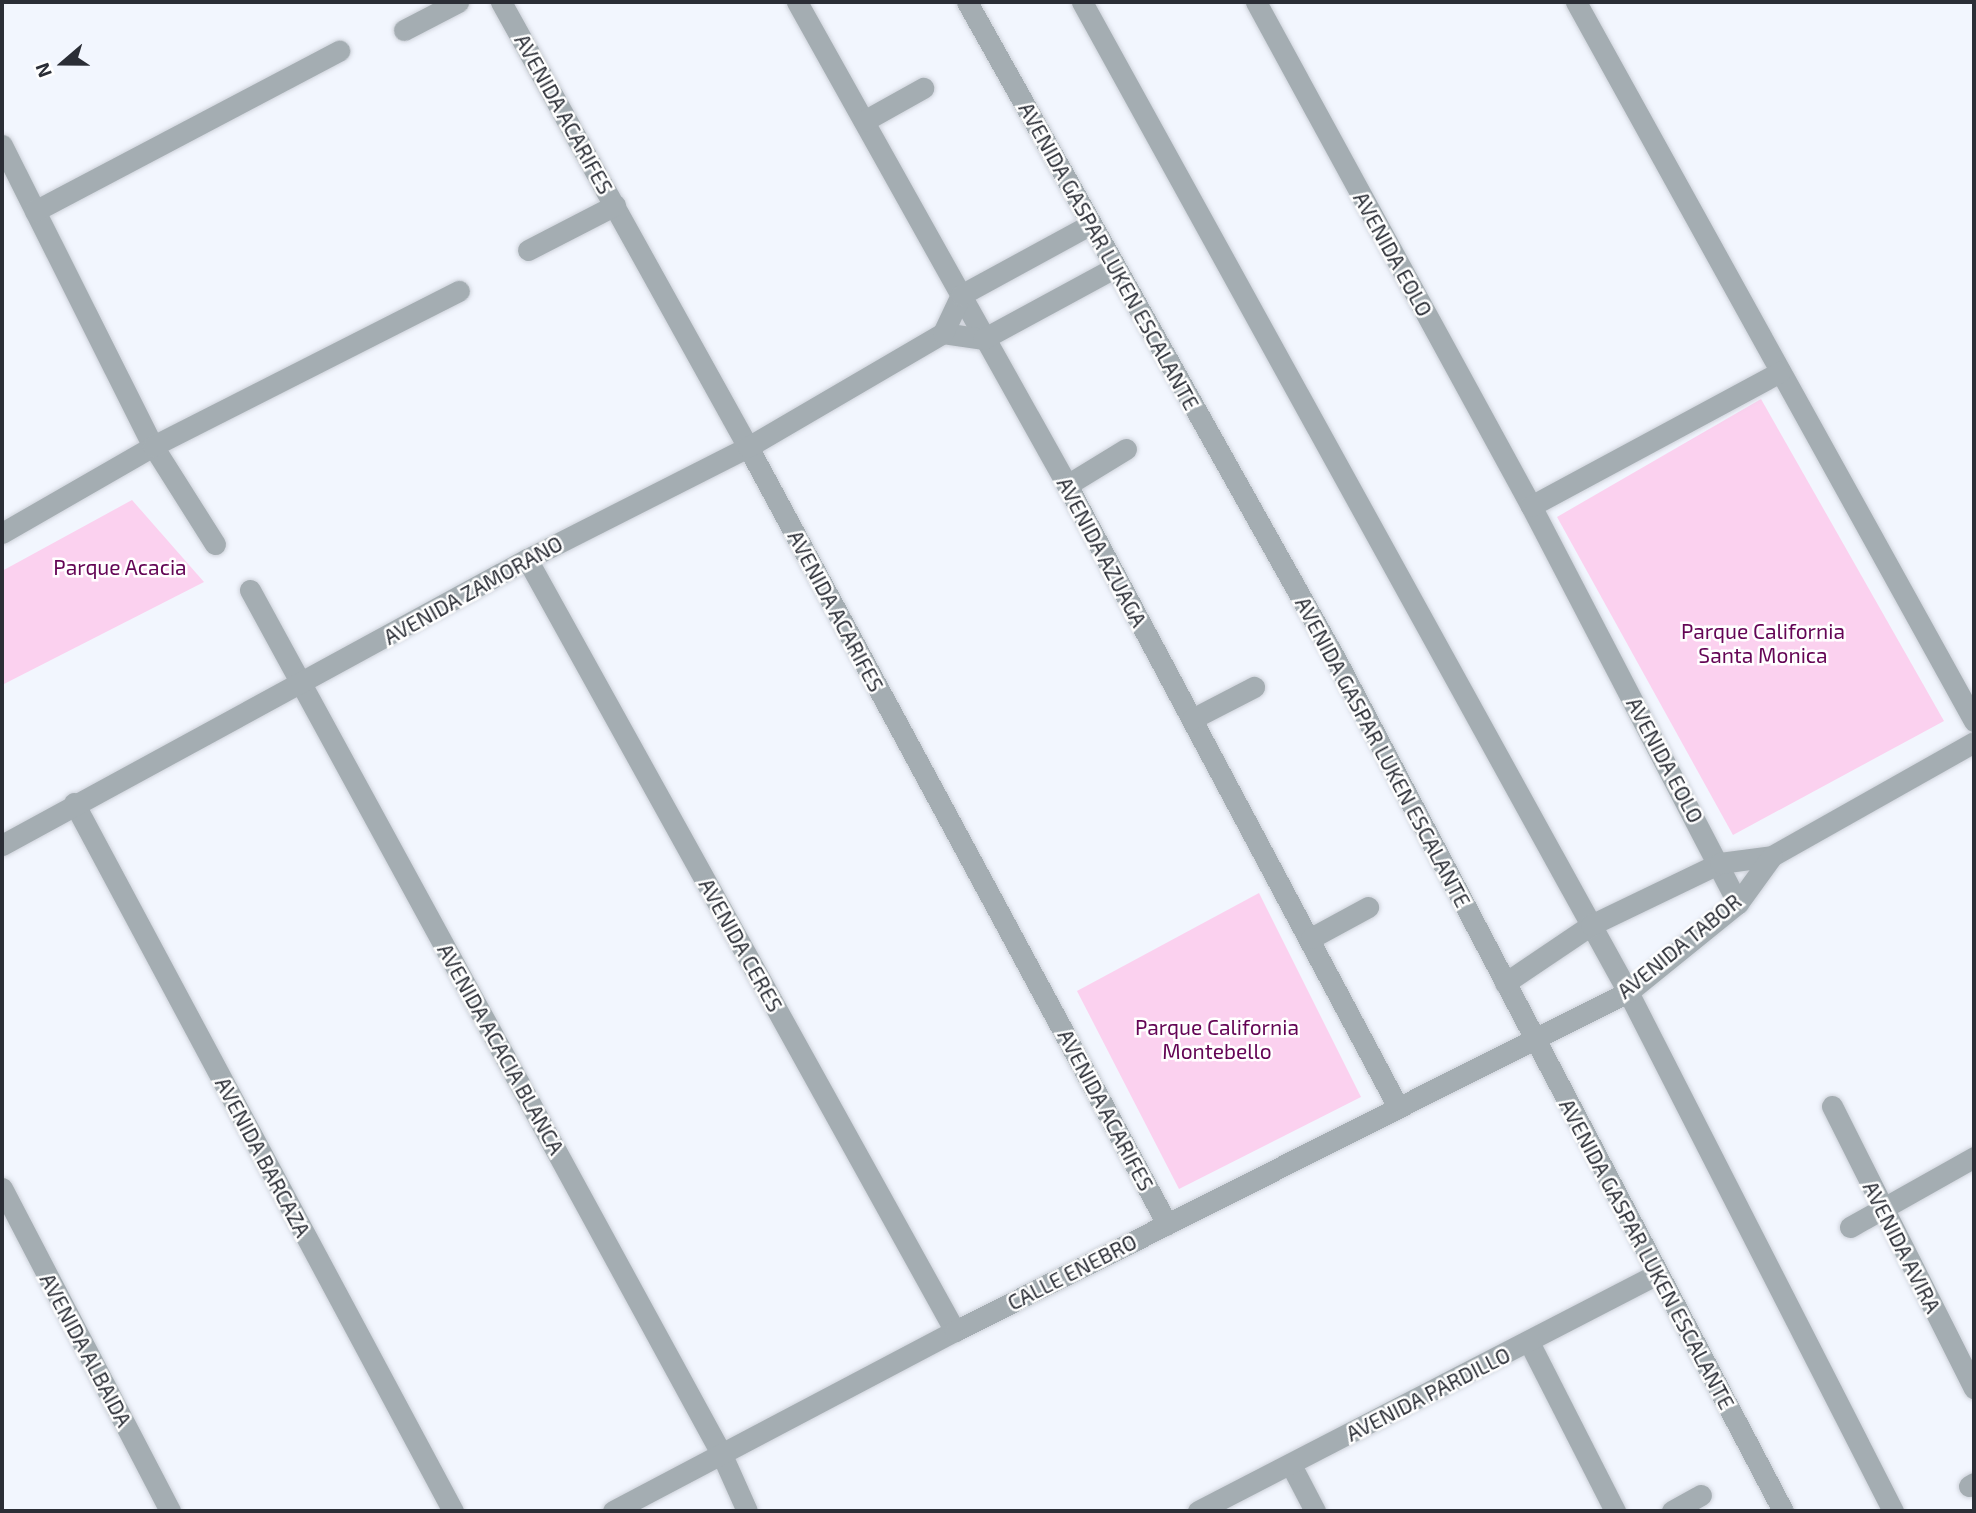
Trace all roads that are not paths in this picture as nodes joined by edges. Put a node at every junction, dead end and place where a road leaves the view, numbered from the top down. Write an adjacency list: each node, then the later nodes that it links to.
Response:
1 (458, 2): 8 (street)
2 (501, 2): 13 (street, AVENIDA ACARIFES)
3 (797, 2): 11 (street, AVENIDA AZUAGA)
4 (967, 2): 15 (street, AVENIDA GASPAR LUKEN ESCALANTE)
5 (1082, 2): 43 (street)
6 (1256, 2): 27 (street, AVENIDA EOLO)
7 (1576, 2): 22 (street)
8 (404, 30)
9 (339, 51): 14 (street)
10 (923, 88): 11 (street)
11 (864, 121): 19 (street, AVENIDA AZUAGA)
12 (2, 145): 14 (street)
13 (615, 205): 16 (street); 24 (street, AVENIDA ACARIFES)
14 (35, 211): 23 (street)
15 (1091, 224): 17 (street, AVENIDA GASPAR LUKEN ESCALANTE); 19 (street)
16 (528, 250)
17 (1114, 268): 21 (street); 45 (street, AVENIDA GASPAR LUKEN ESCALANTE)
18 (459, 291): 23 (street)
19 (961, 295): 20 (street); 21 (street, AVENIDA AZUAGA)
20 (943, 334): 21 (street); 24 (street, AVENIDA ZAMORANO)
21 (983, 339): 26 (street, AVENIDA AZUAGA)
22 (1780, 372): 27 (street); 35 (street)
23 (153, 446): 28 (street); 29 (street)
24 (747, 447): 30 (street, AVENIDA ZAMORANO); 53 (street, AVENIDA ACARIFES)
25 (1126, 449): 26 (street)
26 (1067, 485): 34 (street, AVENIDA AZUAGA)
27 (1531, 506): 40 (street, AVENIDA EOLO)
28 (2, 533)
29 (215, 544)
30 (527, 559): 32 (street, AVENIDA ZAMORANO); 56 (street, AVENIDA CERES)
31 (250, 590): 32 (street, AVENIDA ACACIA BLANCA)
32 (302, 684): 37 (street, AVENIDA ZAMORANO); 59 (street, AVENIDA ACACIA BLANCA)
33 (1254, 687): 34 (street)
34 (1192, 719): 44 (street, AVENIDA AZUAGA)
35 (1974, 721)
36 (1972, 747): 39 (street, AVENIDA TABOR)
37 (74, 803): 38 (street, AVENIDA ZAMORANO); 63 (street, AVENIDA BARCAZA)
38 (2, 845)
39 (1772, 856): 40 (street, AVENIDA TABOR); 41 (street, AVENIDA TABOR)
40 (1720, 863): 41 (street, AVENIDA EOLO); 43 (street, AVENIDA TABOR)
41 (1738, 903): 46 (street, AVENIDA TABOR)
42 (1368, 907): 44 (street)
43 (1591, 925): 45 (street, AVENIDA TABOR); 46 (street)
44 (1311, 937): 49 (street, AVENIDA AZUAGA)
45 (1505, 983): 47 (street, AVENIDA GASPAR LUKEN ESCALANTE)
46 (1628, 992): 47 (street, AVENIDA TABOR); 71 (street)
47 (1535, 1042): 49 (street, CALLE ENEBRO); 55 (street, AVENIDA GASPAR LUKEN ESCALANTE)
48 (1832, 1106): 52 (street, AVENIDA AVIRA)
49 (1398, 1107): 53 (street, CALLE ENEBRO)
50 (1974, 1157): 52 (street)
51 (2, 1188): 62 (street, AVENIDA ALBAIDA)
52 (1881, 1207): 54 (street); 58 (street, AVENIDA AVIRA)
53 (1167, 1224): 56 (street, CALLE ENEBRO)
54 (1850, 1227)
55 (1657, 1274): 57 (street, AVENIDA PARDILLO); 70 (street, AVENIDA GASPAR LUKEN ESCALANTE)
56 (956, 1331): 59 (street, CALLE ENEBRO)
57 (1529, 1342): 60 (street, AVENIDA PARDILLO); 68 (street)
58 (1974, 1388)
59 (722, 1455): 64 (street, CALLE ENEBRO); 65 (street, AVENIDA ACACIA BLANCA)
60 (1291, 1465): 66 (street, AVENIDA PARDILLO); 67 (street)
61 (1701, 1495): 69 (street)
62 (170, 1511)
63 (453, 1511)
64 (613, 1511)
65 (747, 1511)
66 (1198, 1511)
67 (1315, 1511)
68 (1615, 1511)
69 (1672, 1511)
70 (1783, 1511)
71 (1893, 1511)

